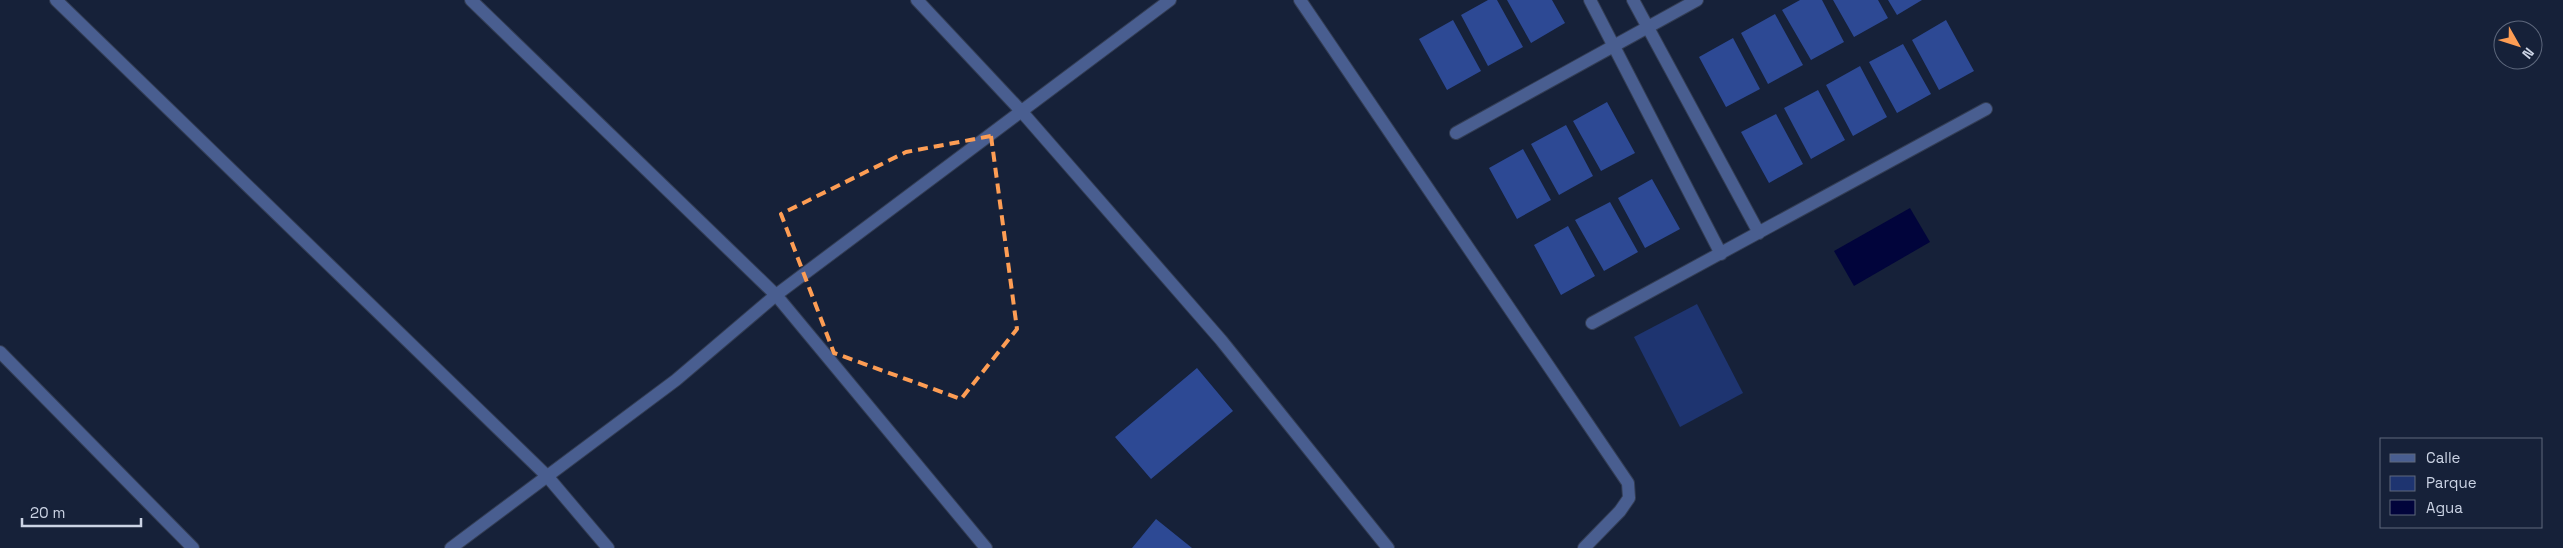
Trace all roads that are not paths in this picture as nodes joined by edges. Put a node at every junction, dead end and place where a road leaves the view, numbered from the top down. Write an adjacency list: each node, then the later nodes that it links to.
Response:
1 (56, 0): 19 (street)
2 (471, 0): 16 (street)
3 (916, 0): 12 (street)
4 (1170, 0): 12 (street)
5 (1300, 0): 25 (street)
6 (1590, 0): 10 (street)
7 (1633, 0): 9 (street)
8 (1697, 0): 9 (street)
9 (1647, 27): 10 (street); 14 (street)
10 (1614, 44): 13 (street); 15 (street)
11 (1986, 109): 14 (street)
12 (1022, 112): 16 (street); 24 (street)
13 (1456, 133)
14 (1759, 233): 15 (street)
15 (1721, 254): 17 (street)
16 (776, 295): 19 (street); 23 (street)
17 (1592, 323)
18 (0, 352): 20 (street)
19 (547, 476): 21 (street); 22 (street)
20 (194, 548)
21 (451, 548)
22 (608, 548)
23 (986, 548)
24 (1388, 548)
25 (1584, 548)

